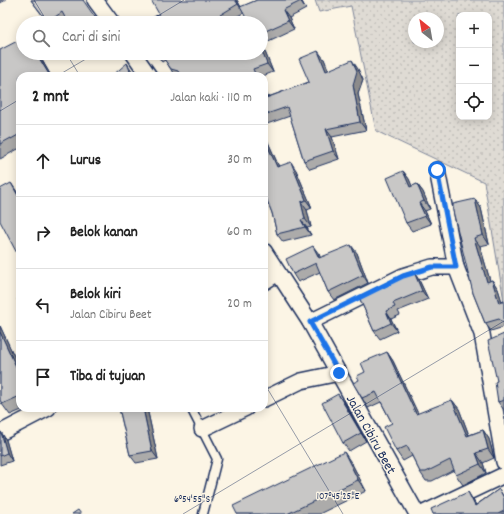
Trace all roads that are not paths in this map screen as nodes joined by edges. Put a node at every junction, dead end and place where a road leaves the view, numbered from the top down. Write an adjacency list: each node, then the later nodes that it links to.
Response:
1 (95, 0): 2 (street)
2 (107, 16)
3 (138, 60): 4 (street)
4 (146, 72)
5 (437, 170): 7 (street)
6 (268, 257): 8 (street, Jalan Cibiru Beet)
7 (456, 267): 10 (street); 18 (street)
8 (278, 273): 9 (street); 10 (street, Jalan Cibiru Beet)
9 (268, 279)
10 (310, 322): 11 (street, Jalan Cibiru Beet)
11 (339, 373): 12 (street); 21 (street, Jalan Cibiru Beet)
12 (268, 397)
13 (40, 412): 17 (street)
14 (193, 412): 16 (lane)
15 (238, 412): 16 (street)
16 (202, 429): 20 (lane)
17 (0, 433)
18 (504, 462)
19 (504, 475): 22 (street)
20 (203, 514)
21 (417, 514)
22 (422, 514)

